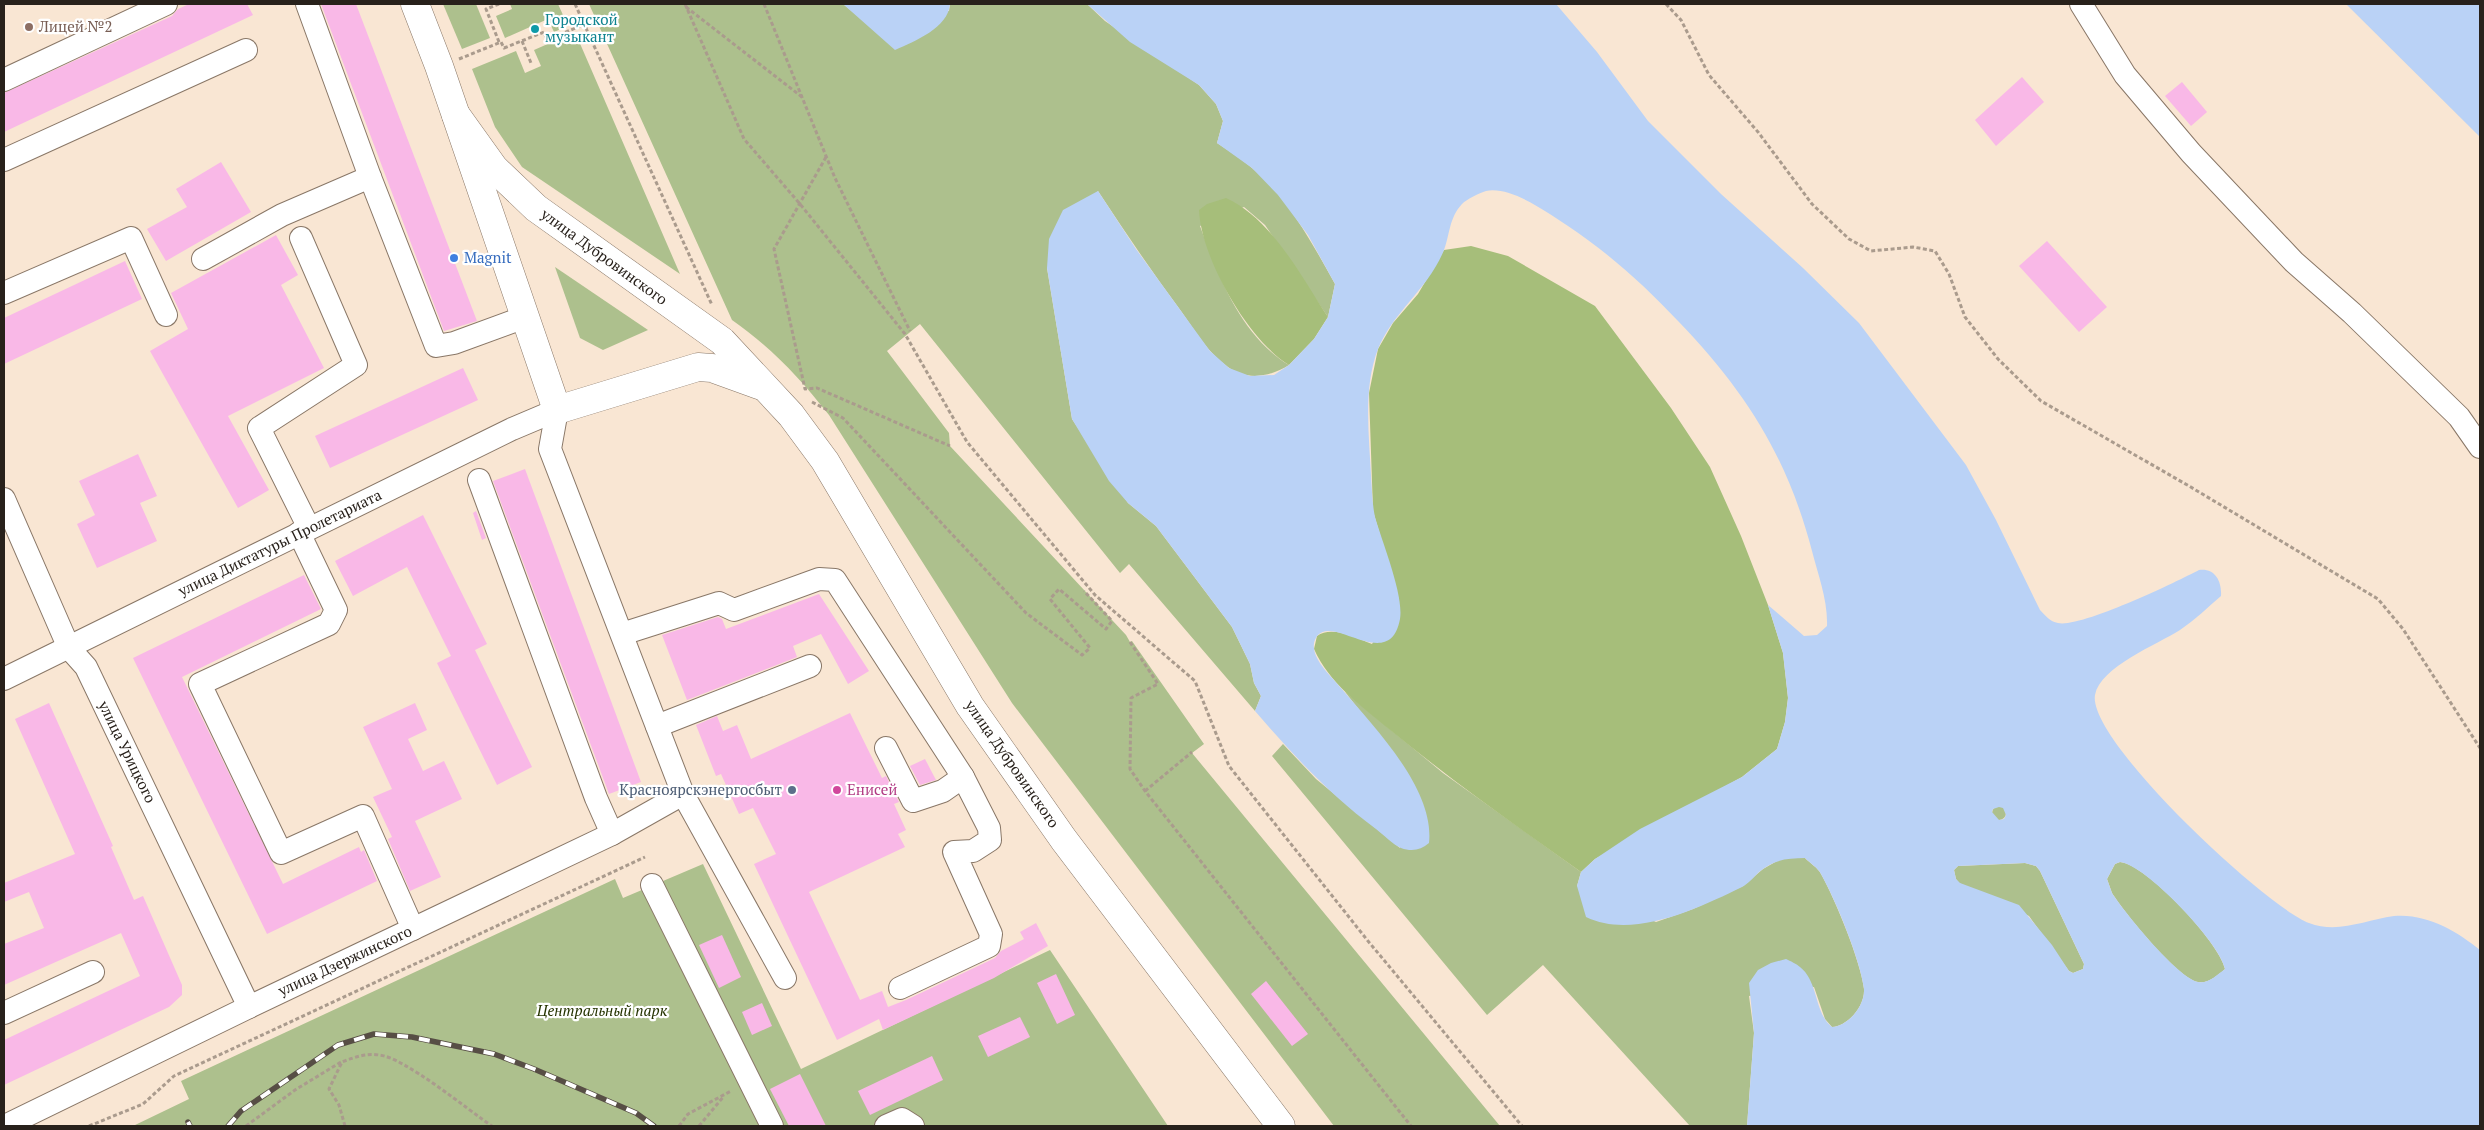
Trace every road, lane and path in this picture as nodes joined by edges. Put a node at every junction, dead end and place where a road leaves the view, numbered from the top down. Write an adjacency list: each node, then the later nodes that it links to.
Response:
1 (166, 4): 16 (street)
2 (306, 4): 21 (street)
3 (414, 4): 18 (main road, улица Дубровинского)
4 (499, 4): 12 (path)
5 (575, 4): 10 (path)
6 (764, 4): 17 (path)
7 (1666, 4): 46 (path)
8 (2082, 4): 34 (street)
9 (685, 5): 17 (path); 22 (path)
10 (585, 24): 11 (path); 26 (path)
11 (522, 41): 12 (path); 15 (path)
12 (499, 42): 14 (path)
13 (246, 50): 20 (street)
14 (463, 57)
15 (531, 62)
16 (4, 80)
17 (802, 97): 19 (path)
18 (456, 115): 28 (main road, улица Дубровинского); 30 (main road, улица Дубровинского)
19 (826, 156): 22 (path); 29 (path)
20 (4, 160)
21 (370, 177): 24 (street); 28 (street)
22 (800, 204): 33 (path); 75 (path)
23 (301, 238): 37 (street)
24 (204, 259)
25 (4, 293): 27 (street)
26 (716, 312)
27 (166, 315)
28 (525, 317): 32 (main road, улица Дубровинского)
29 (910, 331)
30 (765, 387): 32 (main road, улица Дубровинского); 73 (main road, улица Дубровинского)
31 (812, 402): 38 (path)
32 (557, 410): 37 (street, улица Диктатуры Пролетариата); 39 (street, улица Дубровинского)
33 (950, 446)
34 (2480, 447)
35 (479, 480): 51 (street)
36 (4, 500): 41 (street, улица Урицкого)
37 (304, 531): 41 (street, улица Диктатуры Пролетариата); 54 (street)
38 (1084, 591)
39 (622, 634): 44 (street, улица Дубровинского); 48 (street)
40 (1130, 642): 49 (path)
41 (69, 648): 43 (street, улица Диктатуры Пролетариата); 58 (street, улица Урицкого)
42 (810, 666): 44 (street)
43 (4, 679)
44 (657, 726): 50 (street, улица Дубровинского)
45 (886, 748): 48 (street)
46 (2480, 748)
47 (1192, 752): 49 (path)
48 (963, 777): 57 (street)
49 (1145, 791): 74 (path)
50 (683, 794): 51 (street, улица Дзержинского); 56 (street, улица Дубровинского)
51 (612, 834): 54 (street, улица Дзержинского)
52 (645, 856): 64 (path)
53 (652, 885): 61 (street)
54 (413, 929): 58 (street, улица Дзержинского)
55 (93, 972): 59 (street)
56 (785, 978)
57 (900, 988)
58 (249, 1007): 63 (street, улица Дзержинского)
59 (4, 1013)
60 (342, 1062): 65 (path); 66 (path); 67 (path)
61 (749, 1082): 62 (path); 70 (street)
62 (726, 1094): 68 (path); 69 (path)
63 (6, 1126)
64 (90, 1126)
65 (246, 1126)
66 (345, 1126)
67 (492, 1126)
68 (679, 1126)
69 (699, 1126)
70 (772, 1126)
71 (886, 1126): 72 (street)
72 (913, 1126)
73 (1281, 1126)
74 (1410, 1126)
75 (1522, 1126)

